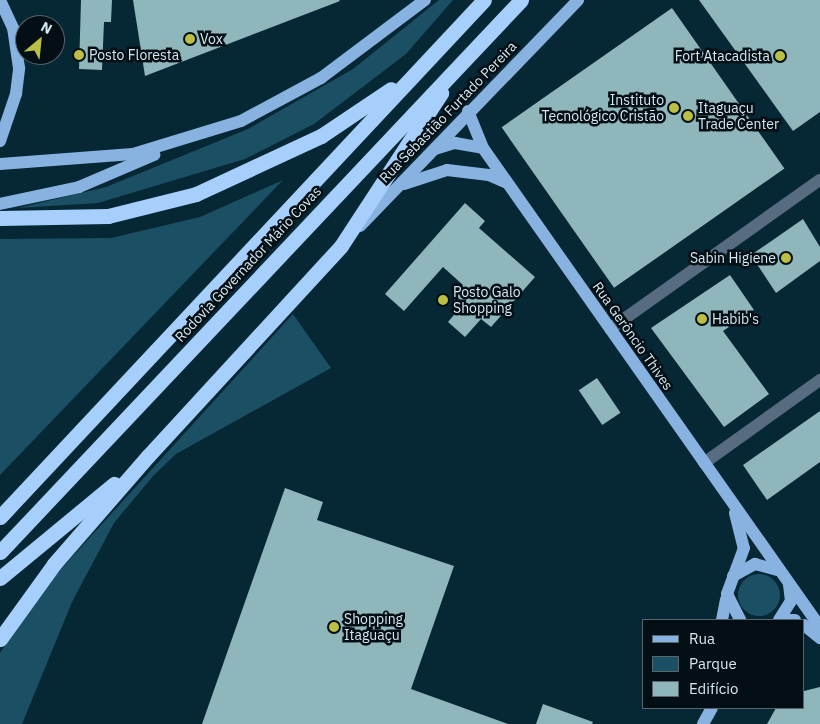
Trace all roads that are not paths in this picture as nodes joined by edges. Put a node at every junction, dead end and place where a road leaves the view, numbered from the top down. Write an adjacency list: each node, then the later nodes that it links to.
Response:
1 (0, 0): 9 (main road)
2 (425, 0): 10 (main road)
3 (484, 0): 7 (highway, Rodovia Governador Mário Covas)
4 (521, 0): 6 (highway, Rodovia Governador Mário Covas)
5 (578, 0): 8 (main road, Rua Sebastião Furtado Pereira)
6 (469, 53): 19 (highway); 26 (highway, Rodovia Governador Mário Covas)
7 (413, 74): 18 (highway); 25 (highway, Rodovia Governador Mário Covas)
8 (468, 111): 11 (main road, Rua Gerôncio Thives); 12 (main road, Rua Sebastião Furtado Pereira)
9 (0, 142)
10 (183, 142): 13 (main road); 17 (main road)
11 (483, 148): 12 (main road); 15 (main road, Rua Gerôncio Thives)
12 (430, 151): 16 (main road, Rua Sebastião Furtado Pereira)
13 (0, 164)
14 (820, 180): 20 (street)
15 (508, 183): 16 (main road); 20 (main road, Rua Gerôncio Thives)
16 (393, 190): 19 (main road, Rua Sebastião Furtado Pereira)
17 (0, 204)
18 (0, 218)
19 (341, 246): 22 (highway)
20 (610, 329): 23 (main road, Rua Gerôncio Thives)
21 (820, 380): 23 (street)
22 (148, 456): 29 (highway); 37 (highway)
23 (704, 463): 24 (main road, Rua Gerôncio Thives)
24 (733, 506): 27 (main road); 28 (main road, Rua Gerôncio Thives)
25 (0, 517)
26 (0, 552)
27 (733, 576): 28 (main road); 30 (main road)
28 (784, 576): 33 (main road); 35 (main road, Rua Gerôncio Thives)
29 (0, 578)
30 (727, 594): 31 (main road); 32 (main road)
31 (722, 619)
32 (740, 619)
33 (781, 619)
34 (805, 626): 36 (main road)
35 (820, 627)
36 (820, 638)
37 (0, 639)
38 (706, 709): 40 (main road)
39 (711, 709): 40 (main road)
40 (703, 723)

